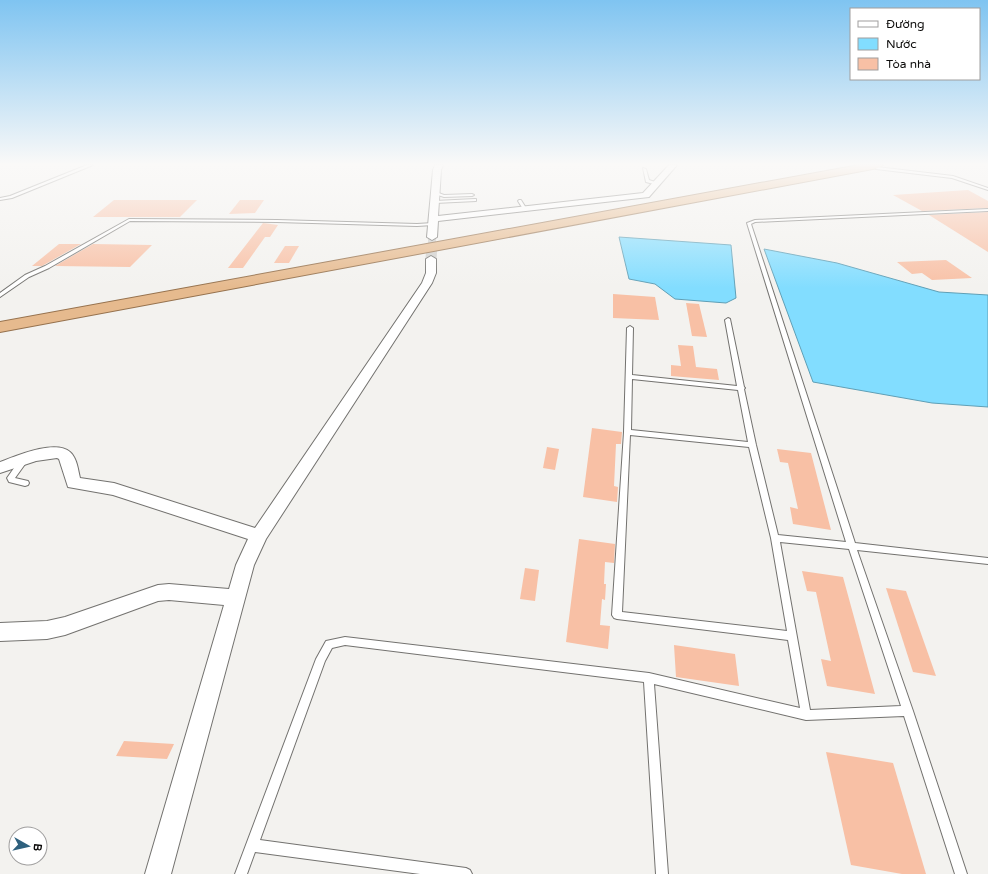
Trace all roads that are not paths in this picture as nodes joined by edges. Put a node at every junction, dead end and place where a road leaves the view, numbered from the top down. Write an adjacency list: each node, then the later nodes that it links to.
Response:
1 (435, 206): 6 (street)
2 (513, 206): 6 (street)
3 (628, 206): 10 (highway)
4 (664, 206): 12 (highway)
5 (988, 210): 23 (lane)
6 (433, 221): 7 (street); 9 (lane)
7 (432, 237)
8 (431, 258): 21 (street)
9 (0, 295)
10 (0, 319)
11 (728, 320): 15 (lane)
12 (0, 327)
13 (630, 328): 14 (lane)
14 (628, 377): 15 (lane); 16 (lane)
15 (742, 388): 17 (lane)
16 (627, 432): 17 (lane); 27 (lane)
17 (752, 445): 22 (lane)
18 (24, 460): 19 (street); 20 (lane); 21 (street)
19 (0, 468)
20 (25, 484)
21 (259, 536): 25 (street)
22 (775, 538): 23 (lane); 27 (lane)
23 (852, 547): 24 (lane); 29 (lane)
24 (988, 561)
25 (236, 598): 26 (street); 32 (street)
26 (0, 632)
27 (792, 636): 30 (lane)
28 (649, 678): 30 (lane); 31 (lane); 35 (lane)
29 (908, 711): 30 (lane); 36 (lane)
30 (806, 715)
31 (250, 845): 33 (lane); 34 (lane)
32 (158, 874)
33 (241, 874)
34 (466, 874)
35 (662, 874)
36 (961, 874)

